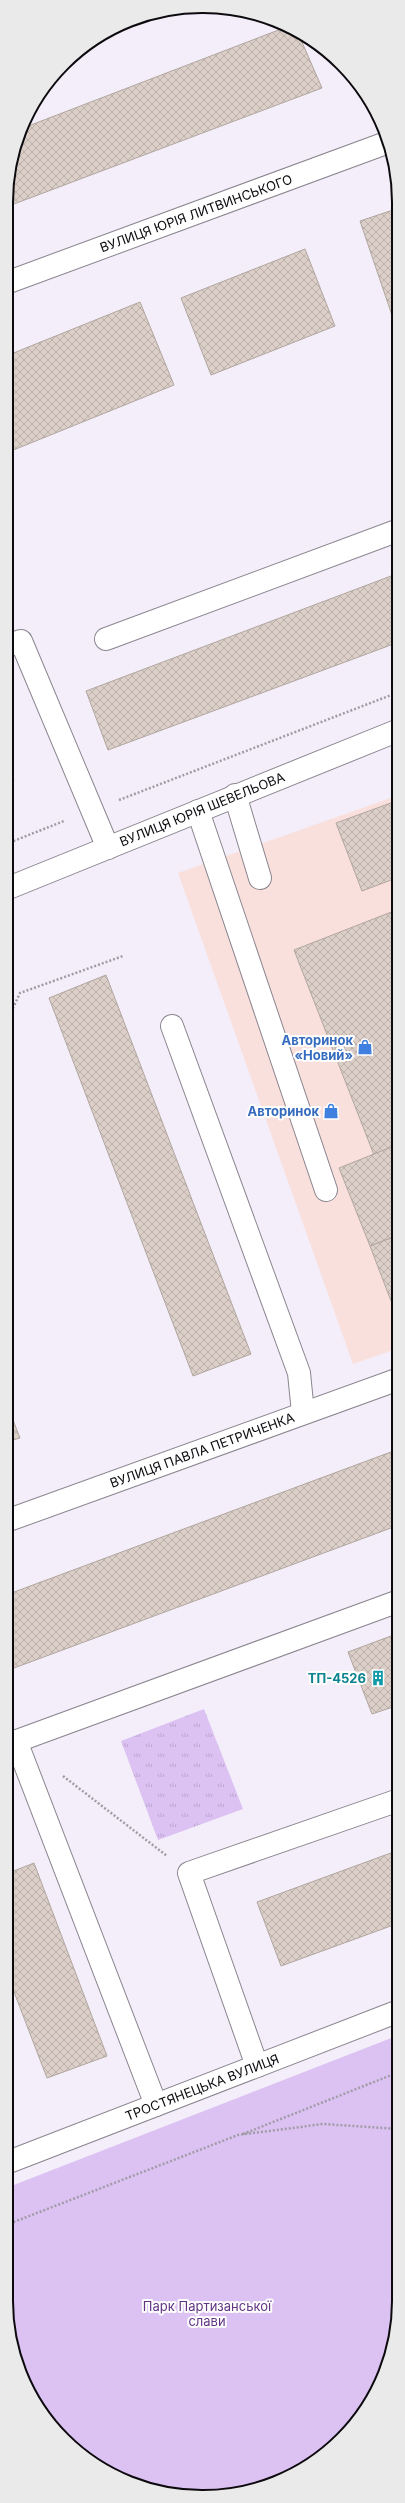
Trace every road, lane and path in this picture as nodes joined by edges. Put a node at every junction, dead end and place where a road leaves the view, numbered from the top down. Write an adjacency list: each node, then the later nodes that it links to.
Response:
1 (383, 144): 2 (street, ВУЛИЦЯ ЮРІЯ ЛИТВИНСЬКОГО)
2 (13, 280)
3 (392, 533): 4 (street)
4 (106, 639)
5 (13, 644): 9 (street)
6 (392, 695): 9 (path)
7 (392, 733): 8 (street, ВУЛИЦЯ ЮРІЯ ШЕВЕЛЬОВА)
8 (235, 795): 10 (street, ВУЛИЦЯ ЮРІЯ ШЕВЕЛЬОВА); 13 (street)
9 (92, 810): 11 (path); 12 (street)
10 (198, 811): 12 (street, ВУЛИЦЯ ЮРІЯ ШЕВЕЛЬОВА); 18 (street)
11 (13, 841)
12 (108, 848): 14 (street, ВУЛИЦЯ ЮРІЯ ШЕВЕЛЬОВА)
13 (260, 878)
14 (13, 886)
15 (122, 956): 16 (path)
16 (13, 1008)
17 (172, 1026): 20 (street)
18 (326, 1190)
19 (392, 1381): 20 (street, ВУЛИЦЯ ПАВЛА ПЕТРИЧЕНКА)
20 (303, 1413): 21 (street, ВУЛИЦЯ ПАВЛА ПЕТРИЧЕНКА)
21 (13, 1518)
22 (392, 1604): 23 (street)
23 (13, 1742)
24 (13, 1748): 31 (street)
25 (60, 1774): 27 (path)
26 (392, 1802): 27 (street)
27 (189, 1873): 29 (street)
28 (392, 2014): 29 (street, ТРОСТЯНЕЦЬКА ВУЛИЦЯ)
29 (257, 2066): 31 (street, ТРОСТЯНЕЦЬКА ВУЛИЦЯ)
30 (392, 2075): 33 (path)
31 (156, 2105): 34 (street, ТРОСТЯНЕЦЬКА ВУЛИЦЯ)
32 (392, 2129): 33 (path)
33 (238, 2135): 35 (path)
34 (13, 2160)
35 (13, 2222)

